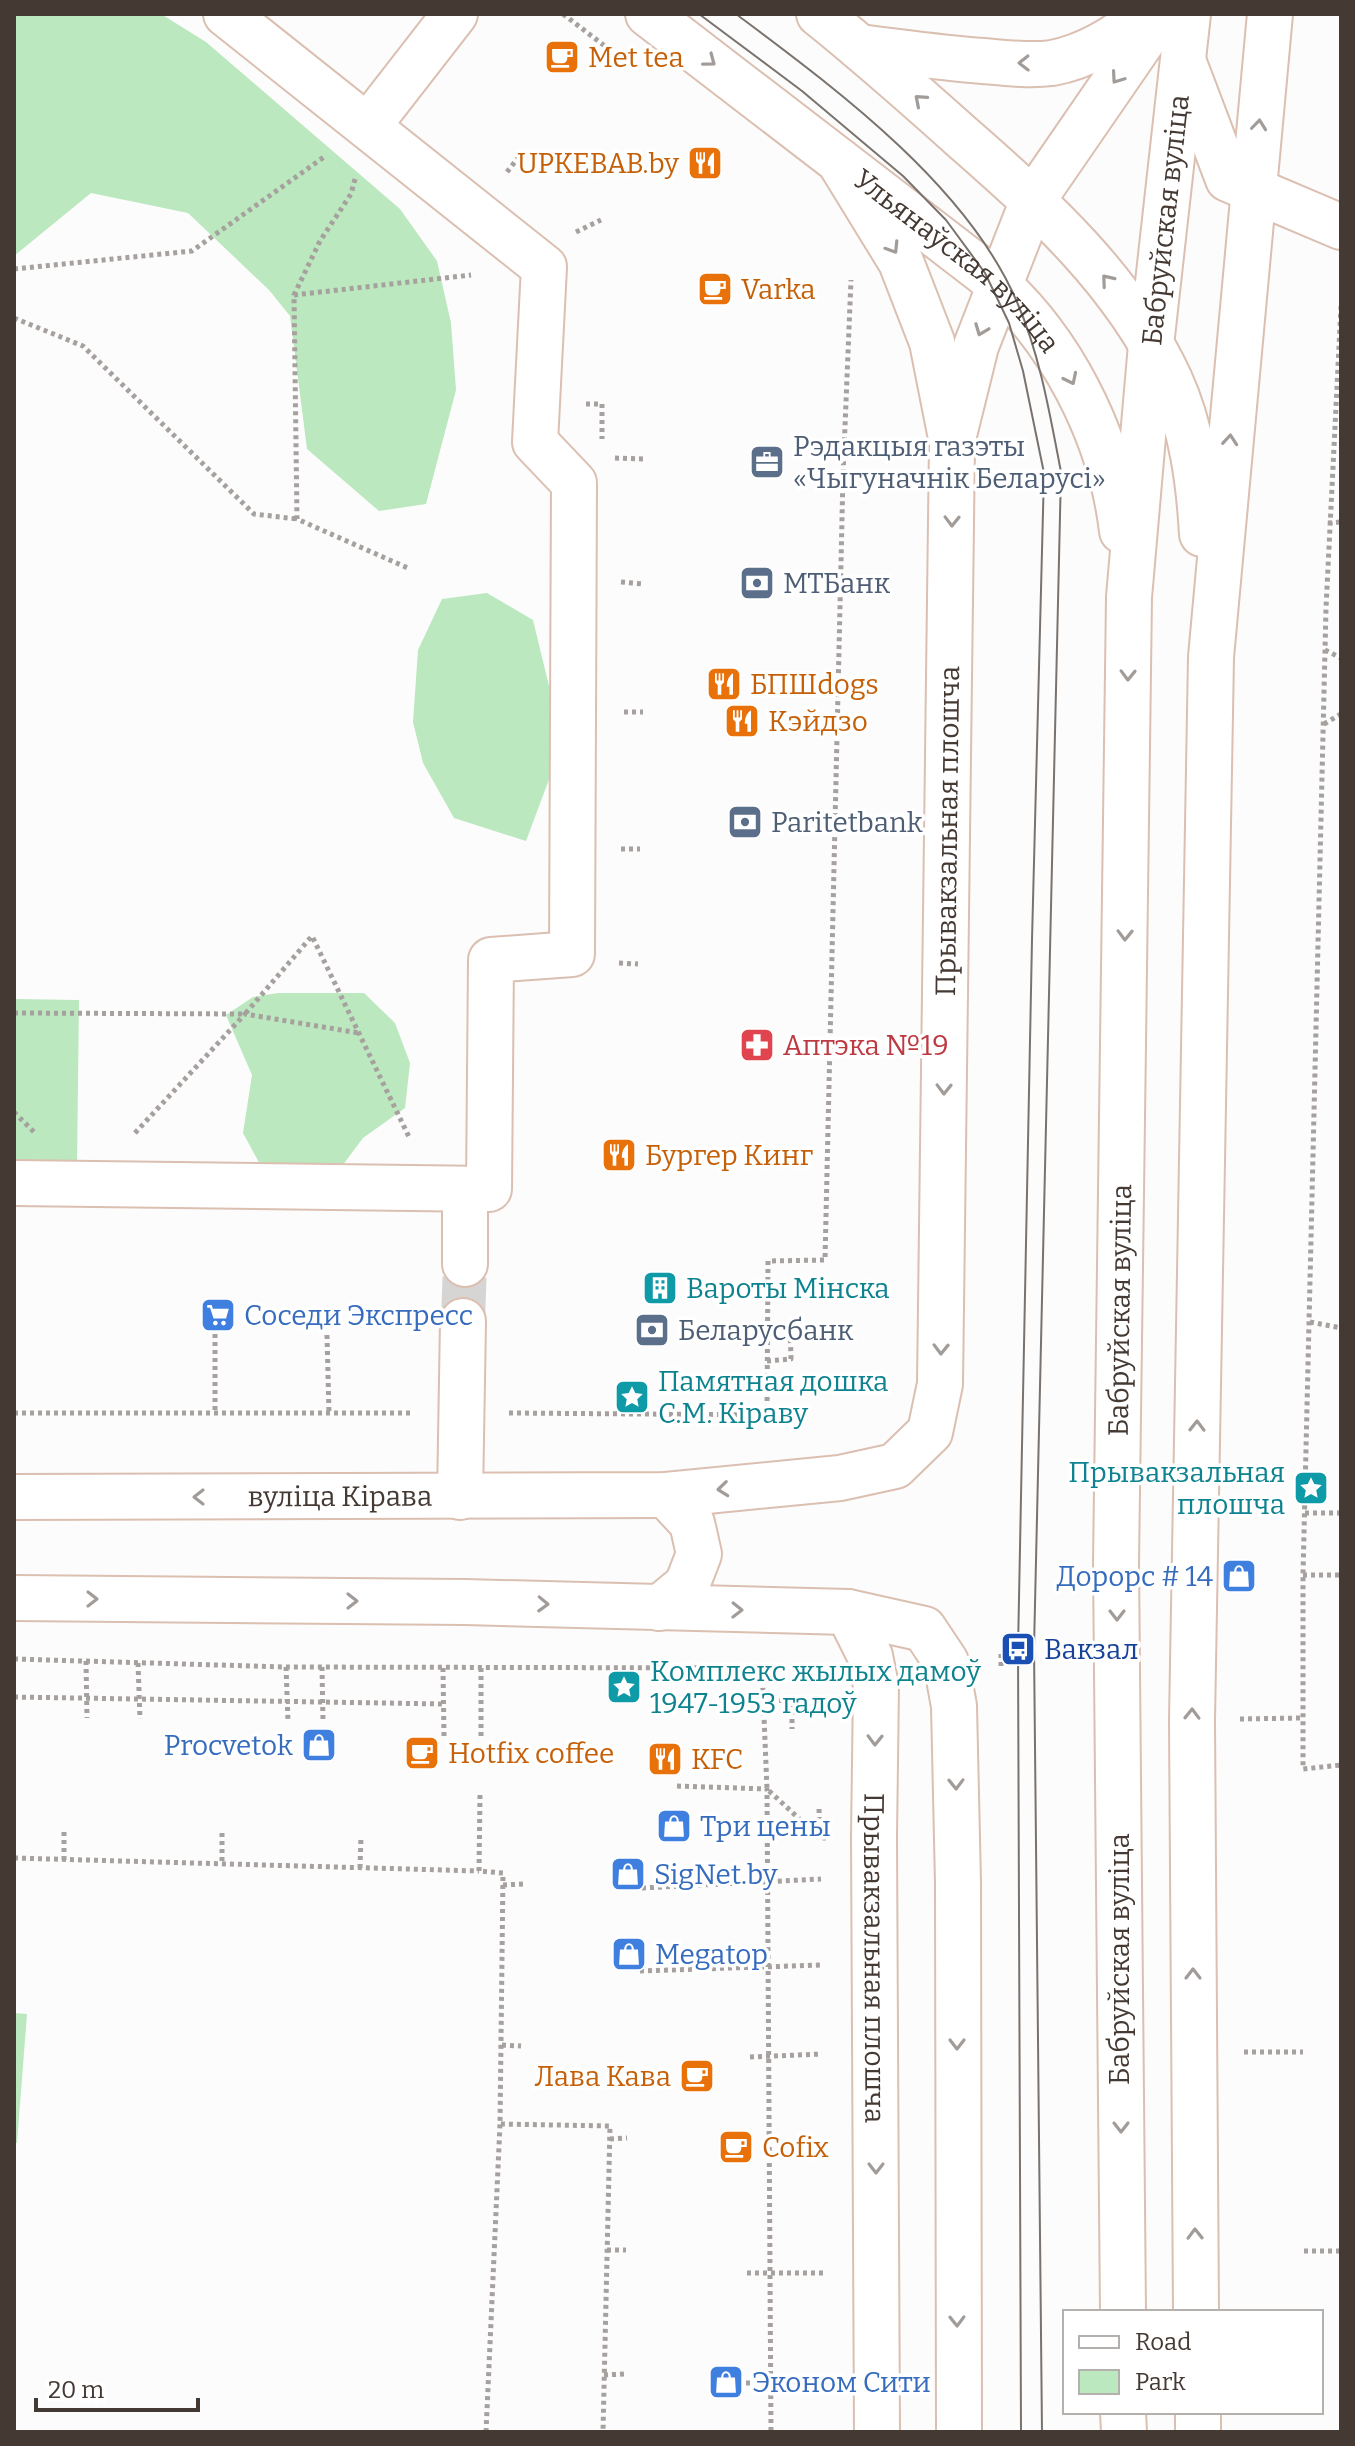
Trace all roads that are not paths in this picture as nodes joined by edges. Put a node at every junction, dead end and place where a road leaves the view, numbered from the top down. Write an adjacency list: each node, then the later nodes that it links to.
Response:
1 (226, 14): 11 (main road)
2 (455, 14): 11 (main road)
3 (648, 14): 12 (main road, Ульянаўская вуліца, one-way to 12)
4 (819, 14): 9 (main road)
5 (1144, 14): 9 (main road, one-way to 9)
6 (1161, 14): 14 (main road, one-way to 14)
7 (1188, 14): 10 (main road, Бабруйская вуліца)
8 (1270, 14): 13 (main road, Бабруйская вуліца, one-way to 8)
9 (859, 47): 14 (main road, one-way to 9)
10 (1184, 63): 13 (main road); 17 (main road, Бабруйская вуліца)
11 (368, 126): 22 (main road)
12 (837, 158): 16 (main road, Ульянаўская вуліца); 18 (main road, Прывакзальная плошча, one-way to 18)
13 (1253, 188): 15 (main road); 20 (main road, Бабруйская вуліца, one-way to 13)
14 (1033, 200): 16 (main road); 17 (main road, one-way to 14)
15 (1341, 227)
16 (999, 285): 18 (main road, one-way to 18); 19 (main road, Ульянаўская вуліца, one-way to 19)
17 (1151, 345): 19 (main road); 20 (main road, Бабруйская вуліца)
18 (952, 443): 25 (main road, Прывакзальная плошча, one-way to 25)
19 (1129, 597): 32 (main road, Бабруйская вуліца, one-way to 32)
20 (1211, 657): 33 (main road, Бабруйская вуліца, one-way to 20)
21 (14, 1183): 22 (main road)
22 (450, 1189): 23 (main road)
23 (465, 1264)
24 (463, 1321): 28 (main road)
25 (801, 1481): 26 (main road, вуліца Кірава, one-way to 26)
26 (666, 1495): 28 (main road, вуліца Кірава); 30 (main road)
27 (14, 1497): 28 (main road, вуліца Кірава, one-way to 27)
28 (460, 1497)
29 (14, 1598): 30 (main road, one-way to 30)
30 (659, 1608): 31 (main road, one-way to 31)
31 (848, 1612): 34 (main road, Прывакзальная плошча, one-way to 34); 35 (main road, one-way to 35)
32 (1123, 2310)
33 (1196, 2310)
34 (877, 2432)
35 (959, 2432)

